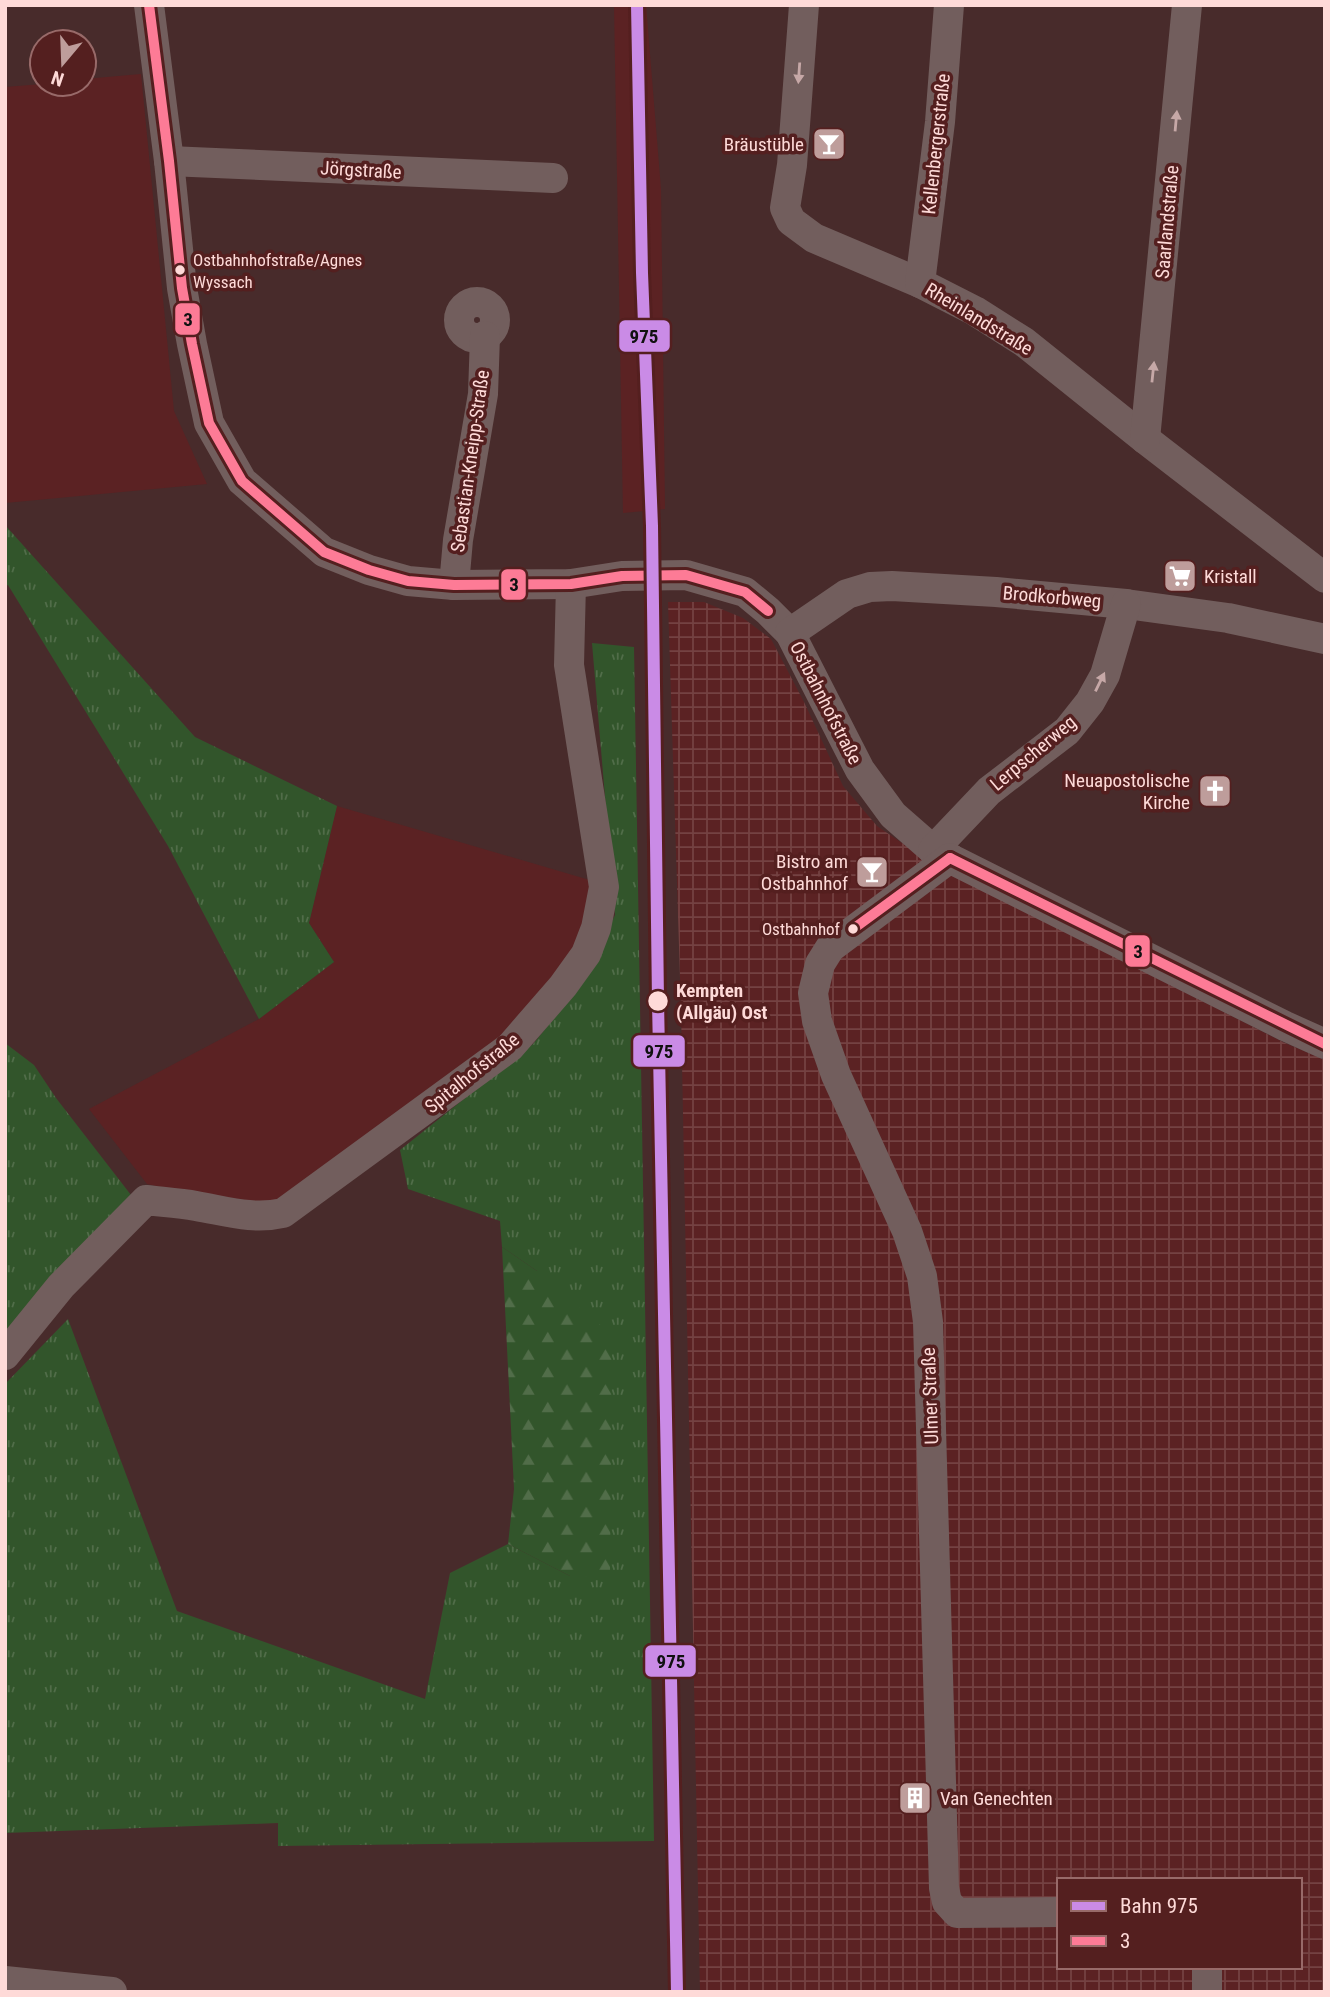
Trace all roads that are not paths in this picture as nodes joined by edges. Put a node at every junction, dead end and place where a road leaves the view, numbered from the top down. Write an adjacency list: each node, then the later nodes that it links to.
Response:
1 (149, 5): 5 (street, Ostbahnhofstraße)
2 (804, 5): 7 (street, Rheinlandstraße, one-way to 7)
3 (949, 5): 7 (street, Kellenbergerstraße)
4 (1187, 5): 9 (street, Saarlandstraße, one-way to 4)
5 (169, 161): 6 (street, Jörgstraße); 12 (street, Ostbahnhofstraße)
6 (553, 178)
7 (920, 283): 9 (street, Rheinlandstraße)
8 (485, 336): 12 (street, Sebastian-Kneipp-Straße)
9 (1145, 439): 10 (street, Rheinlandstraße)
10 (1325, 578)
11 (571, 584): 12 (street, Ostbahnhofstraße); 14 (street, Ostbahnhofstraße); 18 (street, Spitalhofstraße)
12 (454, 585)
13 (1126, 604): 14 (street, Brodkorbweg); 15 (street, Brodkorbweg); 16 (street, Lerpscherweg, one-way to 13)
14 (790, 634): 16 (street, Ostbahnhofstraße)
15 (1325, 639)
16 (941, 854): 17 (street, Ostbahnhofstraße); 19 (street, Ulmer Straße)
17 (1325, 1044)
18 (5, 1355)
19 (1057, 1912)
20 (1208, 1969): 23 (street)
21 (5, 1981): 22 (street)
22 (112, 1992)
23 (1207, 1992)

